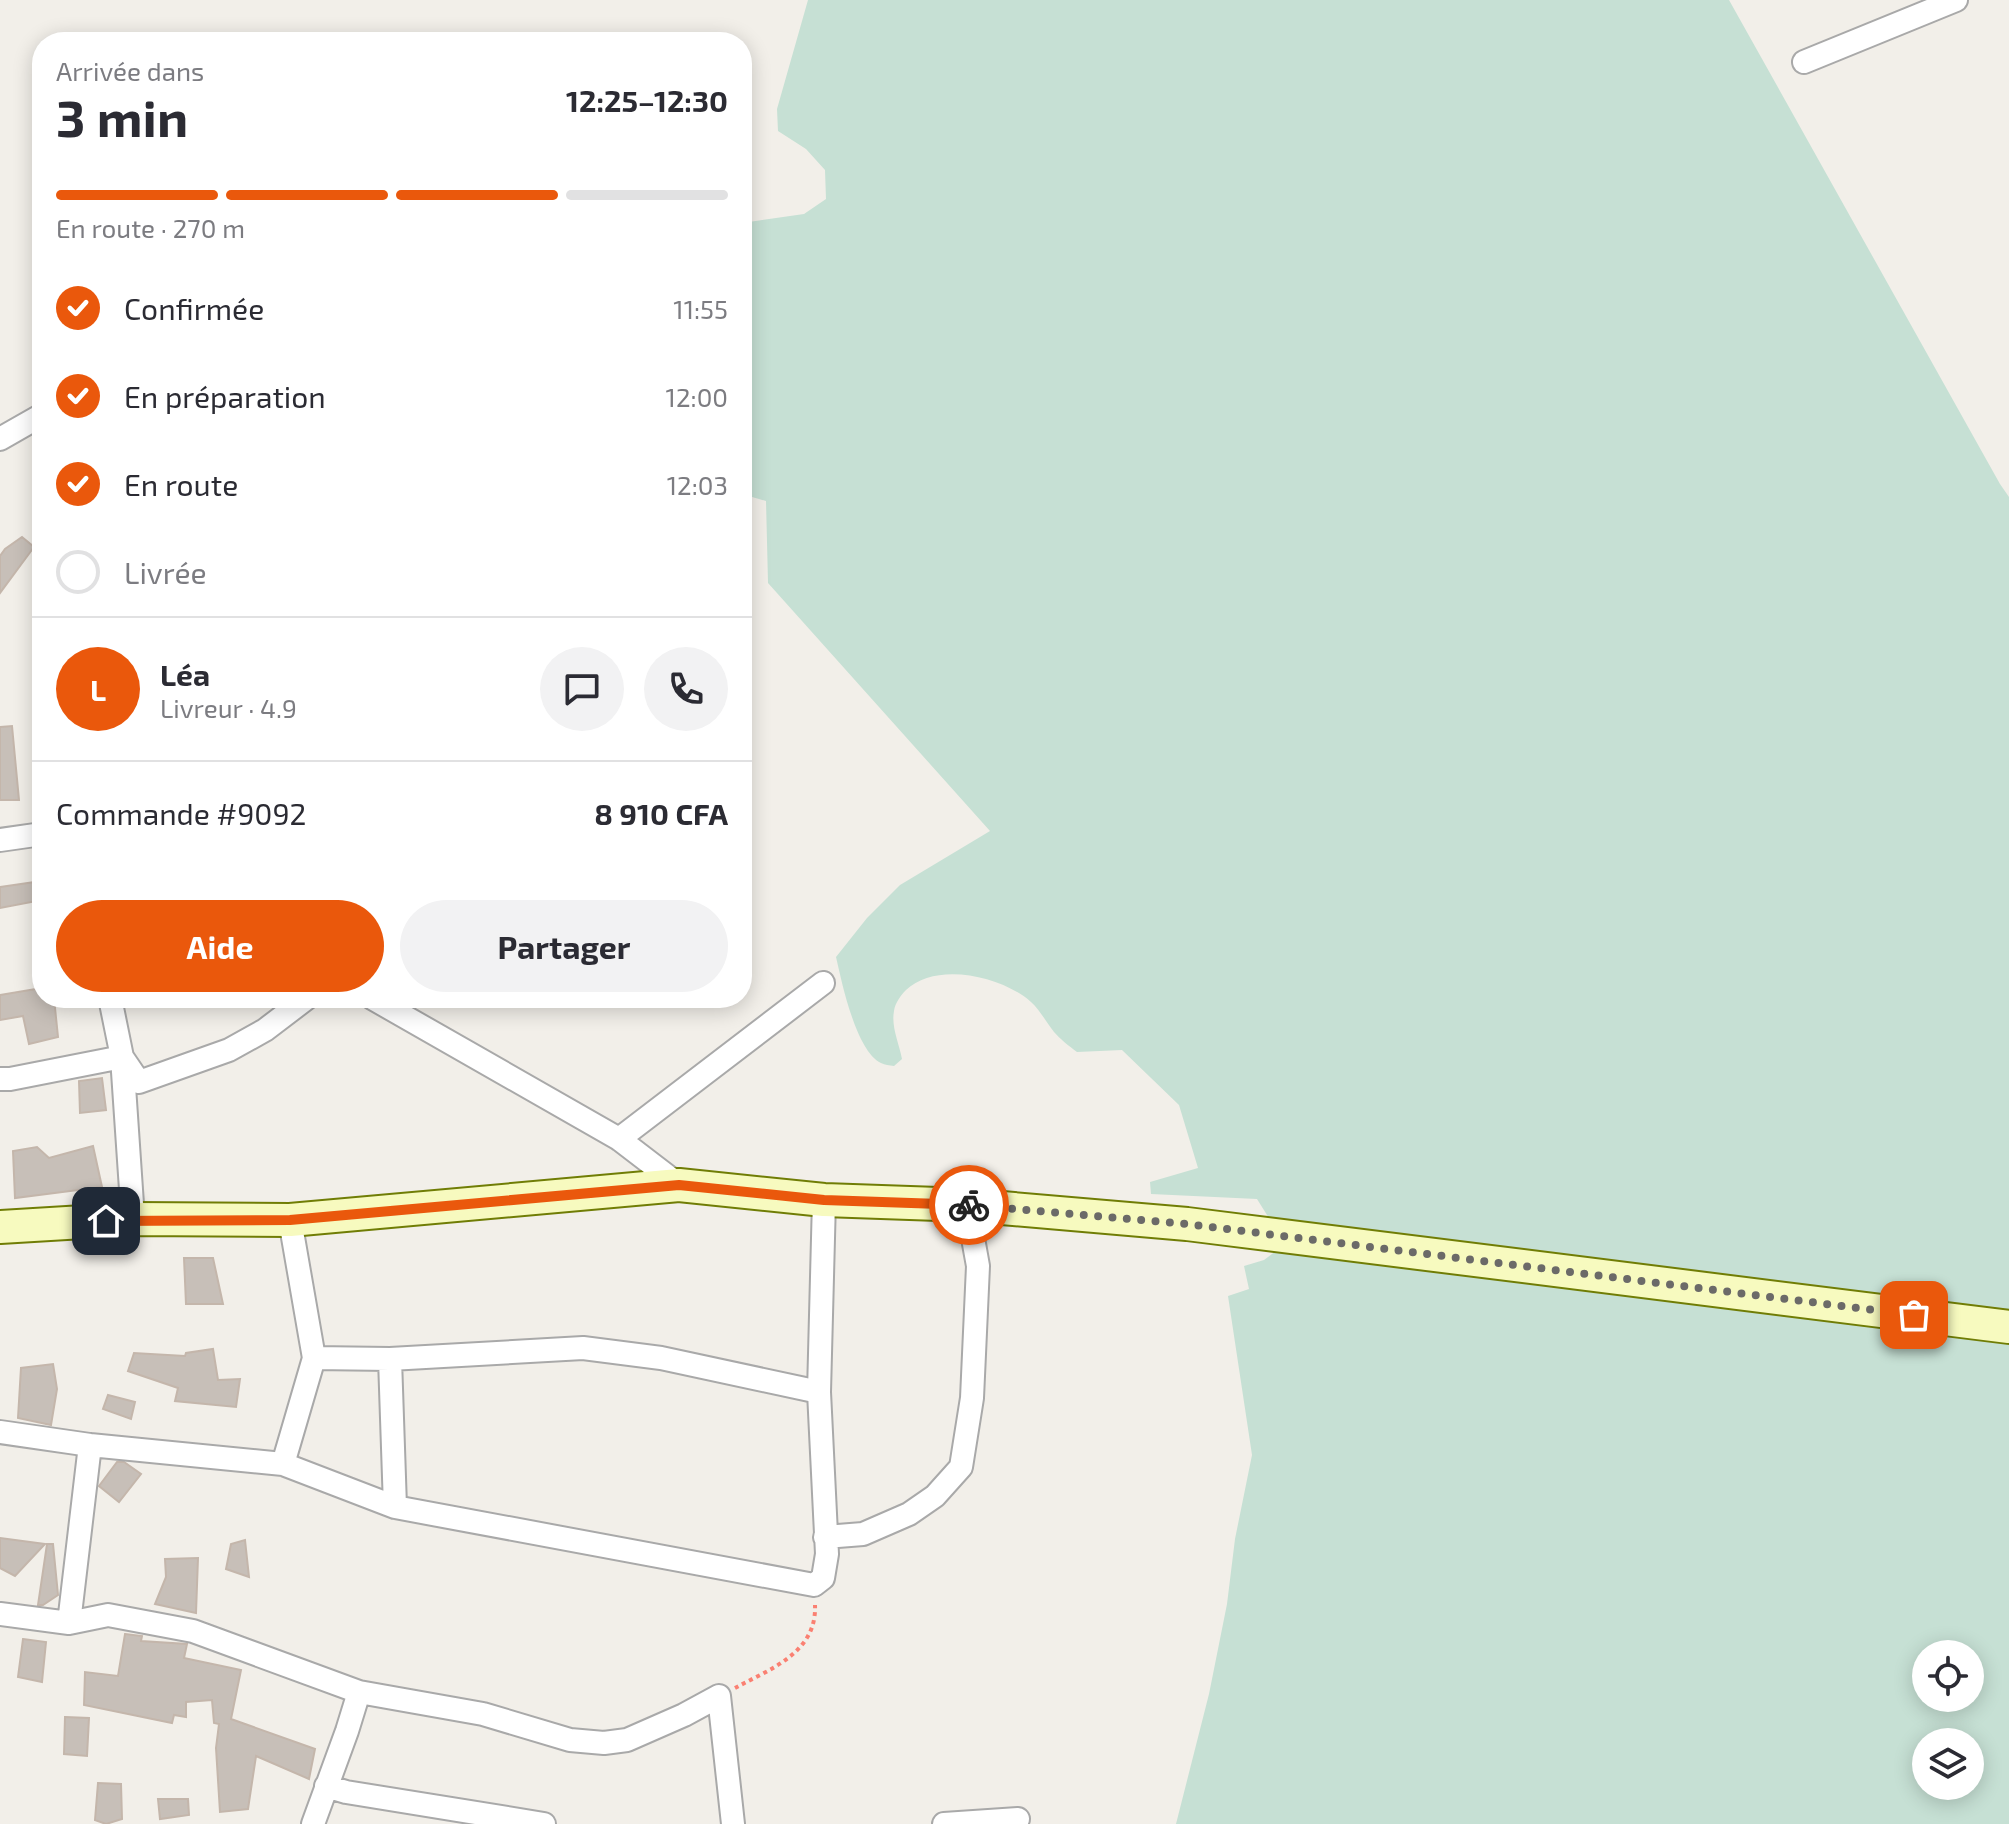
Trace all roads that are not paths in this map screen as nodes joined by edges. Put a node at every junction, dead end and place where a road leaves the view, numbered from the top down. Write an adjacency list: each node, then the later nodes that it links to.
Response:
1 (1956, 0): 2 (street)
2 (1804, 62)
3 (32, 421): 4 (street)
4 (0, 439)
5 (32, 835): 6 (street)
6 (0, 840)
7 (823, 983): 13 (street)
8 (112, 1008): 11 (street)
9 (294, 1008): 11 (street)
10 (390, 1008): 13 (street)
11 (122, 1057): 12 (street); 17 (street)
12 (0, 1079)
13 (619, 1139): 14 (street)
14 (679, 1185): 15 (main road); 18 (main road)
15 (824, 1200): 16 (main road); 23 (street)
16 (967, 1205): 20 (main road); 28 (street)
17 (133, 1219): 18 (main road); 19 (main road)
18 (290, 1220): 21 (street)
19 (0, 1227)
20 (2009, 1327)
21 (314, 1358): 22 (street); 26 (street)
22 (390, 1359): 23 (street); 27 (street)
23 (819, 1392): 28 (street)
24 (0, 1432): 25 (street)
25 (90, 1445): 26 (street); 30 (street)
26 (283, 1464): 27 (street)
27 (395, 1507): 28 (street)
28 (825, 1537)
29 (0, 1614): 30 (street)
30 (69, 1623): 31 (street)
31 (359, 1692): 32 (street); 36 (street)
32 (326, 1786): 34 (street); 35 (street)
33 (1018, 1819): 37 (street)
34 (313, 1824)
35 (544, 1824)
36 (733, 1824)
37 (944, 1824)

